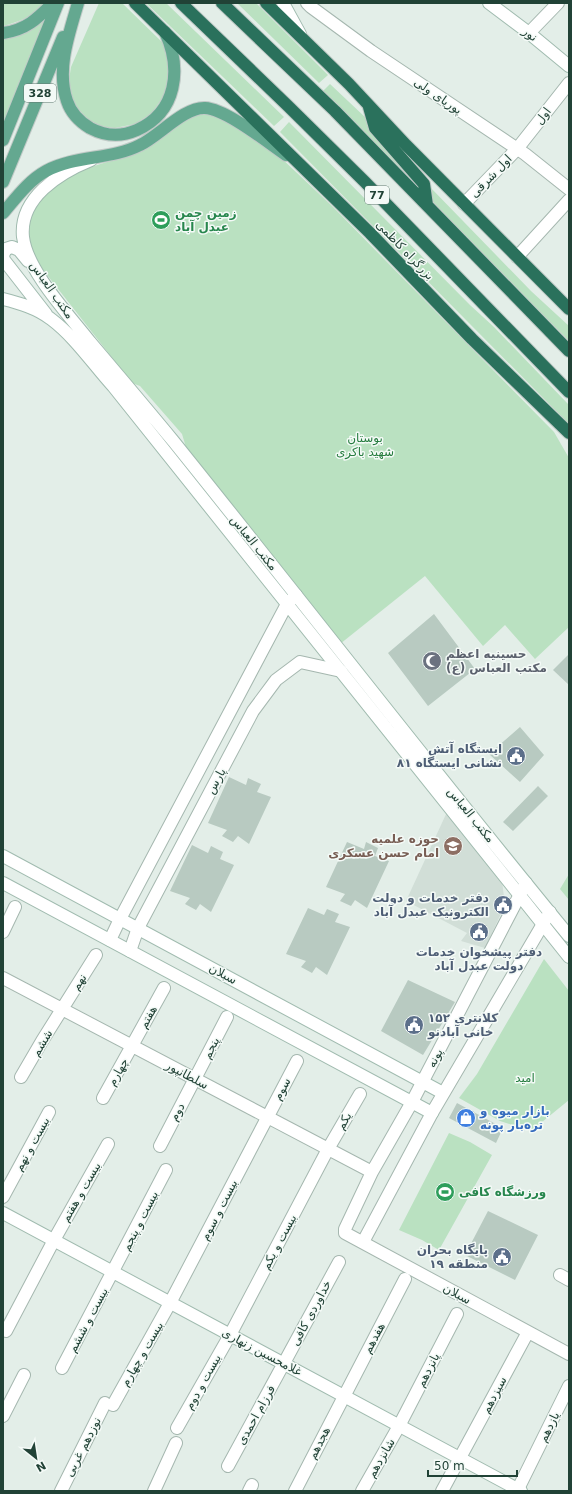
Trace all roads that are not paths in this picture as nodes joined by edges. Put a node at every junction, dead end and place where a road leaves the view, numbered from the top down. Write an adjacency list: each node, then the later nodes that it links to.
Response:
1 (53, 3): 13 (main road)
2 (58, 3): 19 (main road)
3 (77, 3): 12 (main road); 23 (main road, 328)
4 (135, 3): 12 (highway, بزرگراه کاظمی)
5 (181, 3): 36 (highway, بزرگراه کاظمی / 77)
6 (222, 3): 27 (highway, 77)
7 (266, 3): 15 (highway)
8 (283, 3): 15 (street)
9 (307, 3): 20 (street, پوریای ولی)
10 (489, 3): 14 (street, نور)
11 (558, 3): 14 (street)
12 (164, 31): 22 (highway, بزرگراه کاظمی)
13 (3, 33)
14 (529, 33): 16 (street, نور)
15 (304, 40): 18 (highway)
16 (569, 66)
17 (569, 83): 20 (street, اول)
18 (368, 105): 26 (highway); 27 (highway)
19 (3, 140)
20 (517, 149): 24 (street, پوریای ولی); 26 (street, اول شرقی)
21 (98, 157): 22 (main road); 28 (main road); 31 (street, مکتب العباس)
22 (302, 166): 37 (highway, بزرگراه کاظمی)
23 (3, 182)
24 (569, 189)
25 (569, 200): 30 (street)
26 (464, 204): 30 (highway)
27 (427, 205): 35 (highway, 77)
28 (3, 213)
29 (3, 255): 31 (street); 34 (street)
30 (517, 257): 33 (highway)
31 (34, 268): 38 (street, مکتب العباس)
32 (3, 299): 34 (street, مکتب العباس)
33 (569, 309)
34 (50, 318): 38 (street, مکتب العباس)
35 (569, 351)
36 (569, 392)
37 (569, 434)
38 (292, 600): 39 (street, مکتب العباس); 40 (street, پارس); 42 (street, مکتب العباس)
39 (341, 671): 41 (street, پارس); 43 (street, مکتب العباس)
40 (236, 701): 41 (street); 50 (street, پارس)
41 (253, 711): 52 (street, پارس)
42 (473, 816): 43 (street); 46 (street, مکتب العباس)
43 (463, 825): 47 (street, مکتب العباس)
44 (3, 856): 50 (street, سبلان)
45 (3, 883): 55 (street, سبلان)
46 (526, 883): 47 (street, پونه); 49 (street, مکتب العباس)
47 (519, 895): 51 (street, مکتب العباس); 67 (street, پونه)
48 (16, 907): 53 (street)
49 (550, 912): 51 (street, پونه); 54 (street, مکتب العباس)
50 (120, 918): 52 (street, سبلان); 55 (street, پارس)
51 (543, 924): 58 (street, مکتب العباس); 68 (street, پونه)
52 (138, 928): 56 (street, پارس); 67 (street, سبلان)
53 (3, 932)
54 (569, 936)
55 (110, 940): 56 (street, سبلان)
56 (130, 951): 71 (street, سبلان)
57 (96, 955): 61 (street, نهم)
58 (569, 957)
59 (3, 978): 61 (street, سلطانپور)
60 (164, 988): 63 (street, هفتم)
61 (62, 1009): 63 (street, سلطانپور); 65 (street, ششم)
62 (227, 1017): 66 (street, پنجم)
63 (132, 1046): 66 (street, سلطانپور); 70 (street, چهارم)
64 (297, 1061): 74 (street, سوم)
65 (22, 1077)
66 (195, 1079): 74 (street, سلطانپور); 76 (street, دوم)
67 (422, 1082): 68 (street, سبلان); 71 (street, پونه)
68 (443, 1093): 73 (street, پونه)
69 (360, 1094): 77 (street, یکم)
70 (103, 1098)
71 (412, 1102): 73 (street, سبلان); 79 (street, پونه)
72 (49, 1112): 80 (street, بیست و نهم)
73 (432, 1113): 84 (street, پونه)
74 (267, 1117): 77 (street, سلطانپور); 88 (street, بیست و سوم)
75 (108, 1144): 83 (street, بیست و هفتم)
76 (160, 1146)
77 (328, 1149): 79 (street, سلطانپور); 92 (street, بیست و یکم)
78 (166, 1170): 86 (street, بیست و پنجم)
79 (372, 1172): 82 (street, پونه)
80 (3, 1197)
81 (3, 1213): 83 (street, غلامحسین زنهاری)
82 (345, 1233): 84 (street, سبلان)
83 (54, 1240): 86 (street, غلامحسین زنهاری); 90 (street, بیست و هفتم)
84 (363, 1242): 91 (street, سبلان)
85 (339, 1262): 94 (street, خداوردی کافی)
86 (113, 1272): 88 (street, غلامحسین زنهاری); 95 (street, بیست و ششم)
87 (405, 1279): 98 (street, هفدهم)
88 (170, 1303): 92 (street, غلامحسین زنهاری); 99 (street, بیست و چهارم)
89 (457, 1314): 101 (street, پانزدهم)
90 (6, 1331)
91 (528, 1332): 93 (street, سبلان); 104 (street, سیزدهم)
92 (230, 1335): 94 (street, غلامحسین زنهاری); 102 (street, بیست و دوم)
93 (569, 1354)
94 (284, 1364): 98 (street, غلامحسین زنهاری); 105 (street, فرزام احمدی)
95 (62, 1368)
96 (24, 1375): 100 (street)
97 (569, 1386): 111 (street, یازدهم)
98 (344, 1396): 101 (street, غلامحسین زنهاری); 108 (street, هجدهم)
99 (109, 1404): 106 (street, نوزدهم غربی)
100 (3, 1416)
101 (399, 1426): 104 (street, غلامحسین زنهاری); 109 (street, شانزدهم)
102 (177, 1428)
103 (176, 1443): 107 (street)
104 (459, 1458): 110 (street, سیزدهم); 111 (street, غلامحسین زنهاری)
105 (228, 1466)
106 (61, 1491)
107 (154, 1491)
108 (295, 1491)
109 (362, 1491)
110 (442, 1491)
111 (519, 1491)

